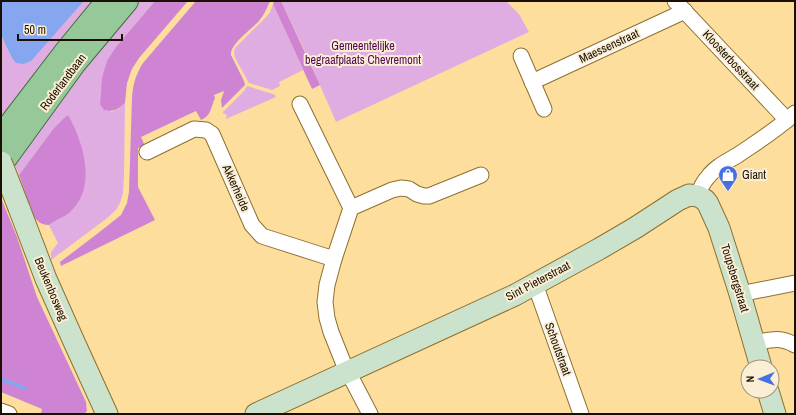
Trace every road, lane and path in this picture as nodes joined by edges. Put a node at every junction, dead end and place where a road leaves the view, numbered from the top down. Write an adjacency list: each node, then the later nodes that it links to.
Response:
1 (107, 1): 9 (main road, Roderlandbaan)
2 (127, 1): 11 (main road, Roderlandbaan)
3 (680, 6): 5 (street, Maessenstraat); 8 (street, Kloosterbosstraat)
4 (521, 56): 5 (street)
5 (532, 82): 7 (street)
6 (300, 104): 14 (street)
7 (544, 109)
8 (791, 117): 13 (street)
9 (1, 136)
10 (146, 152): 15 (street, Akkerheide)
11 (1, 164): 25 (street, Beukenbosweg, bridge)
12 (481, 175): 14 (street)
13 (698, 196): 17 (street, Sint Pieterstraat); 18 (street, Toupsbergstraat)
14 (351, 208): 15 (street)
15 (334, 259): 22 (street)
16 (795, 283): 18 (street)
17 (535, 284): 22 (street, Sint Pieterstraat); 29 (street, Schoutstraat)
18 (740, 294): 19 (street, Toupsbergstraat)
19 (754, 343): 20 (street); 21 (street, Toupsbergstraat)
20 (795, 345)
21 (759, 359)
22 (347, 372): 27 (street, Sint Pieterstraat); 28 (street)
23 (770, 399): 30 (street)
24 (1, 411): 26 (street)
25 (103, 413)
26 (9, 414)
27 (256, 414)
28 (370, 414)
29 (581, 414)
30 (775, 414)

